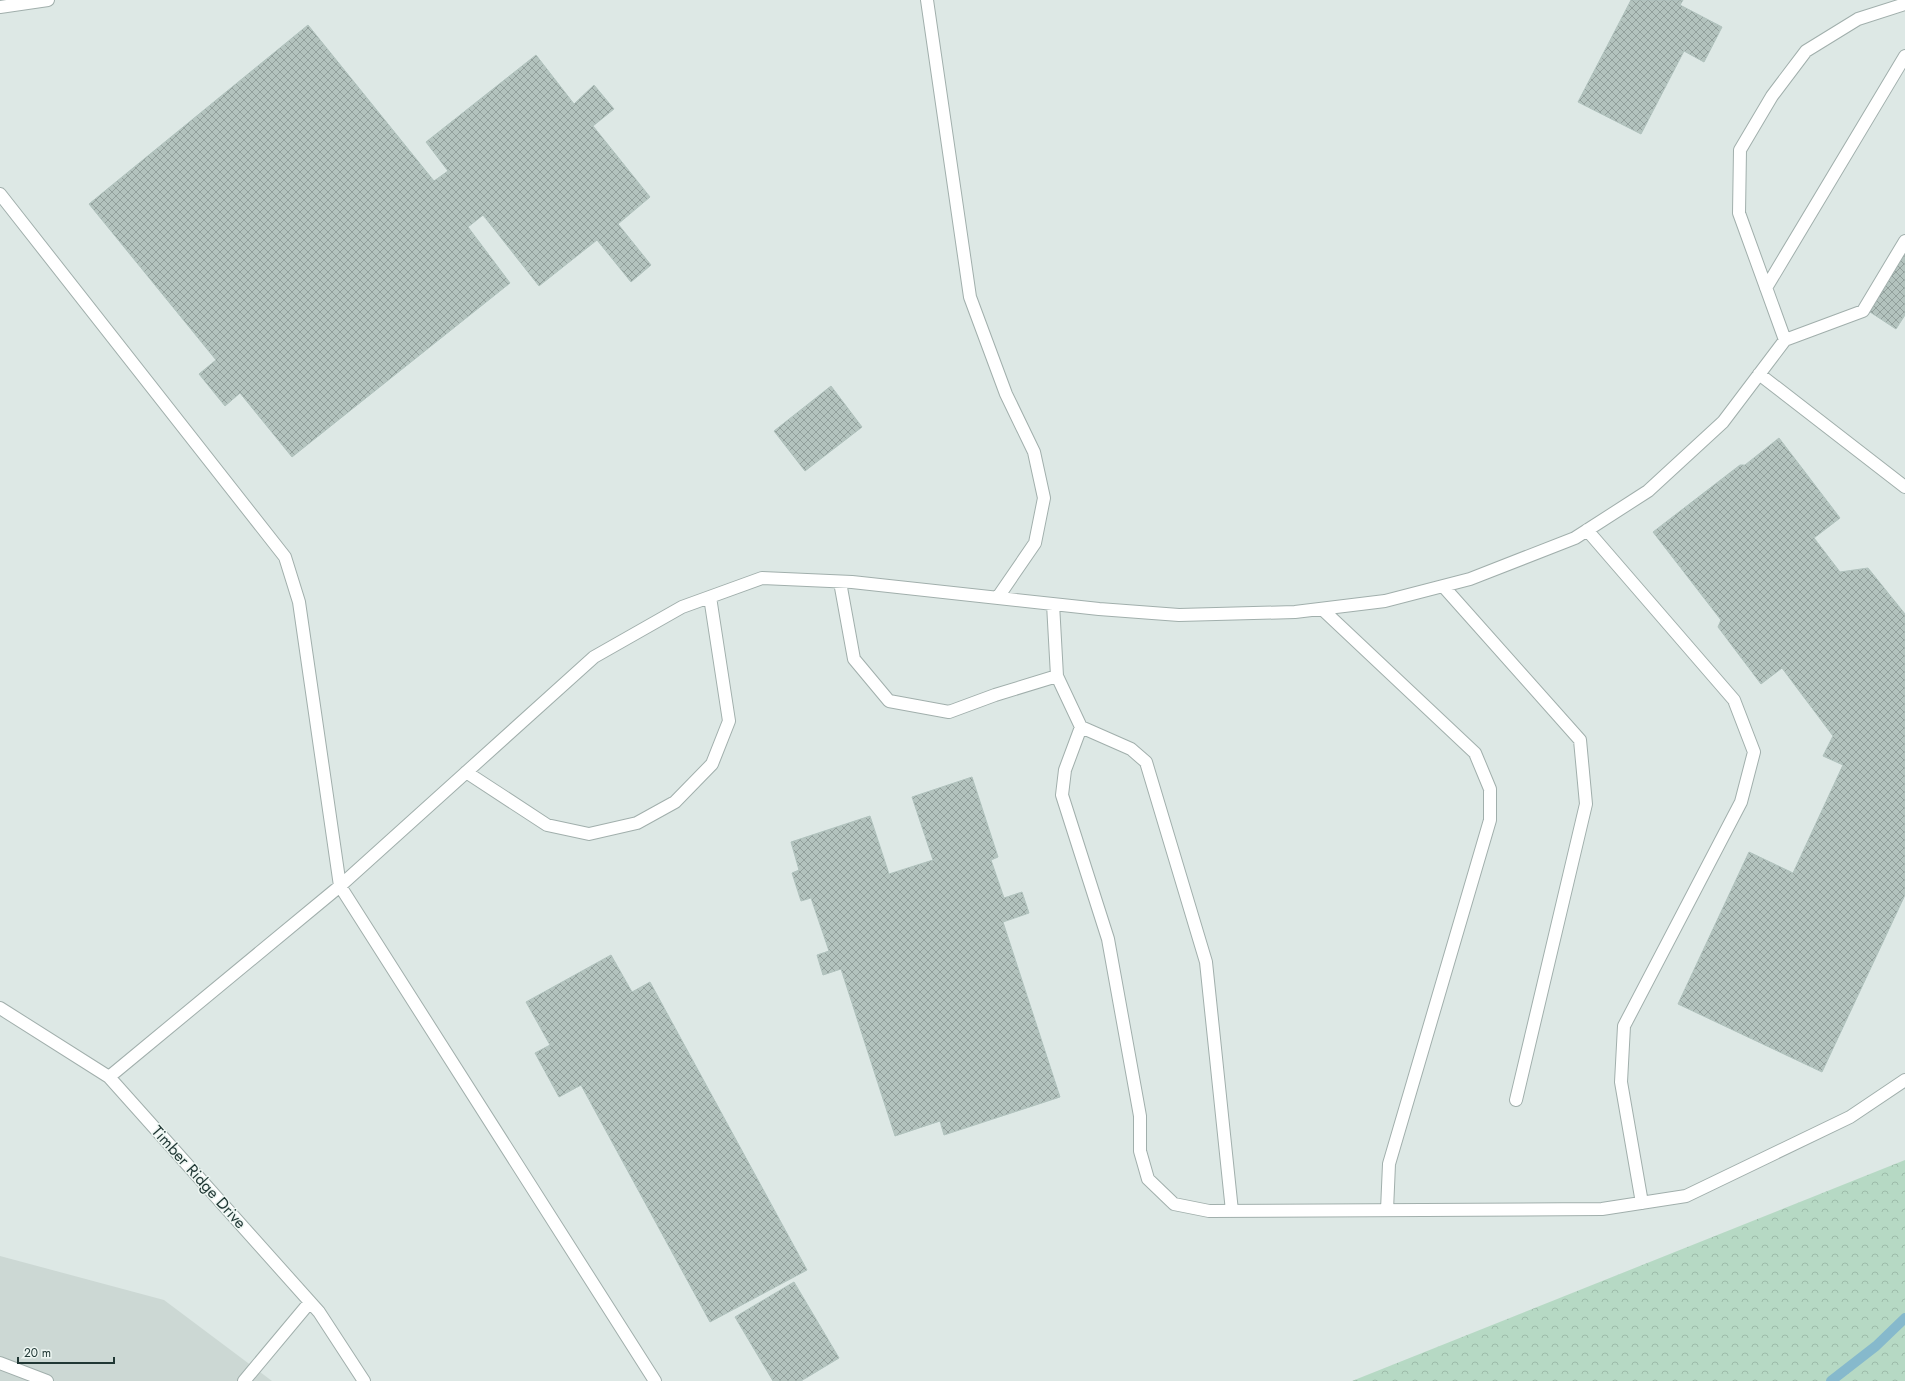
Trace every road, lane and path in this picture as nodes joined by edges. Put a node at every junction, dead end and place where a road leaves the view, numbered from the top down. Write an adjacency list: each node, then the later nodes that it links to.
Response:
1 (48, 0): 4 (street)
2 (927, 0): 16 (street)
3 (1905, 4): 8 (street)
4 (0, 7)
5 (1905, 56): 8 (street)
6 (0, 194): 22 (street)
7 (1905, 242): 9 (street)
8 (1766, 288): 9 (street)
9 (1785, 340): 10 (street)
10 (1759, 374): 11 (street); 12 (street)
11 (1905, 486)
12 (1587, 530): 14 (street); 27 (street)
13 (840, 582): 15 (street); 16 (street); 19 (street)
14 (1442, 586): 18 (street); 26 (street)
15 (710, 597): 21 (street); 21 (street)
16 (998, 597): 17 (street)
17 (1053, 604): 18 (street); 19 (street)
18 (1322, 609): 28 (street)
19 (1057, 676): 20 (street)
20 (1081, 728): 29 (street); 29 (street)
21 (466, 772): 22 (street)
22 (340, 886): 24 (street); 35 (street)
23 (0, 1008): 24 (street, Timber Ridge Drive)
24 (109, 1077): 30 (street, Timber Ridge Drive)
25 (1905, 1080): 27 (street)
26 (1516, 1100)
27 (1642, 1203): 28 (street)
28 (1387, 1210): 29 (street)
29 (1232, 1211)
30 (310, 1302): 33 (street); 34 (street, Timber Ridge Drive)
31 (0, 1364): 32 (street)
32 (47, 1381)
33 (244, 1381)
34 (364, 1381)
35 (655, 1381)

